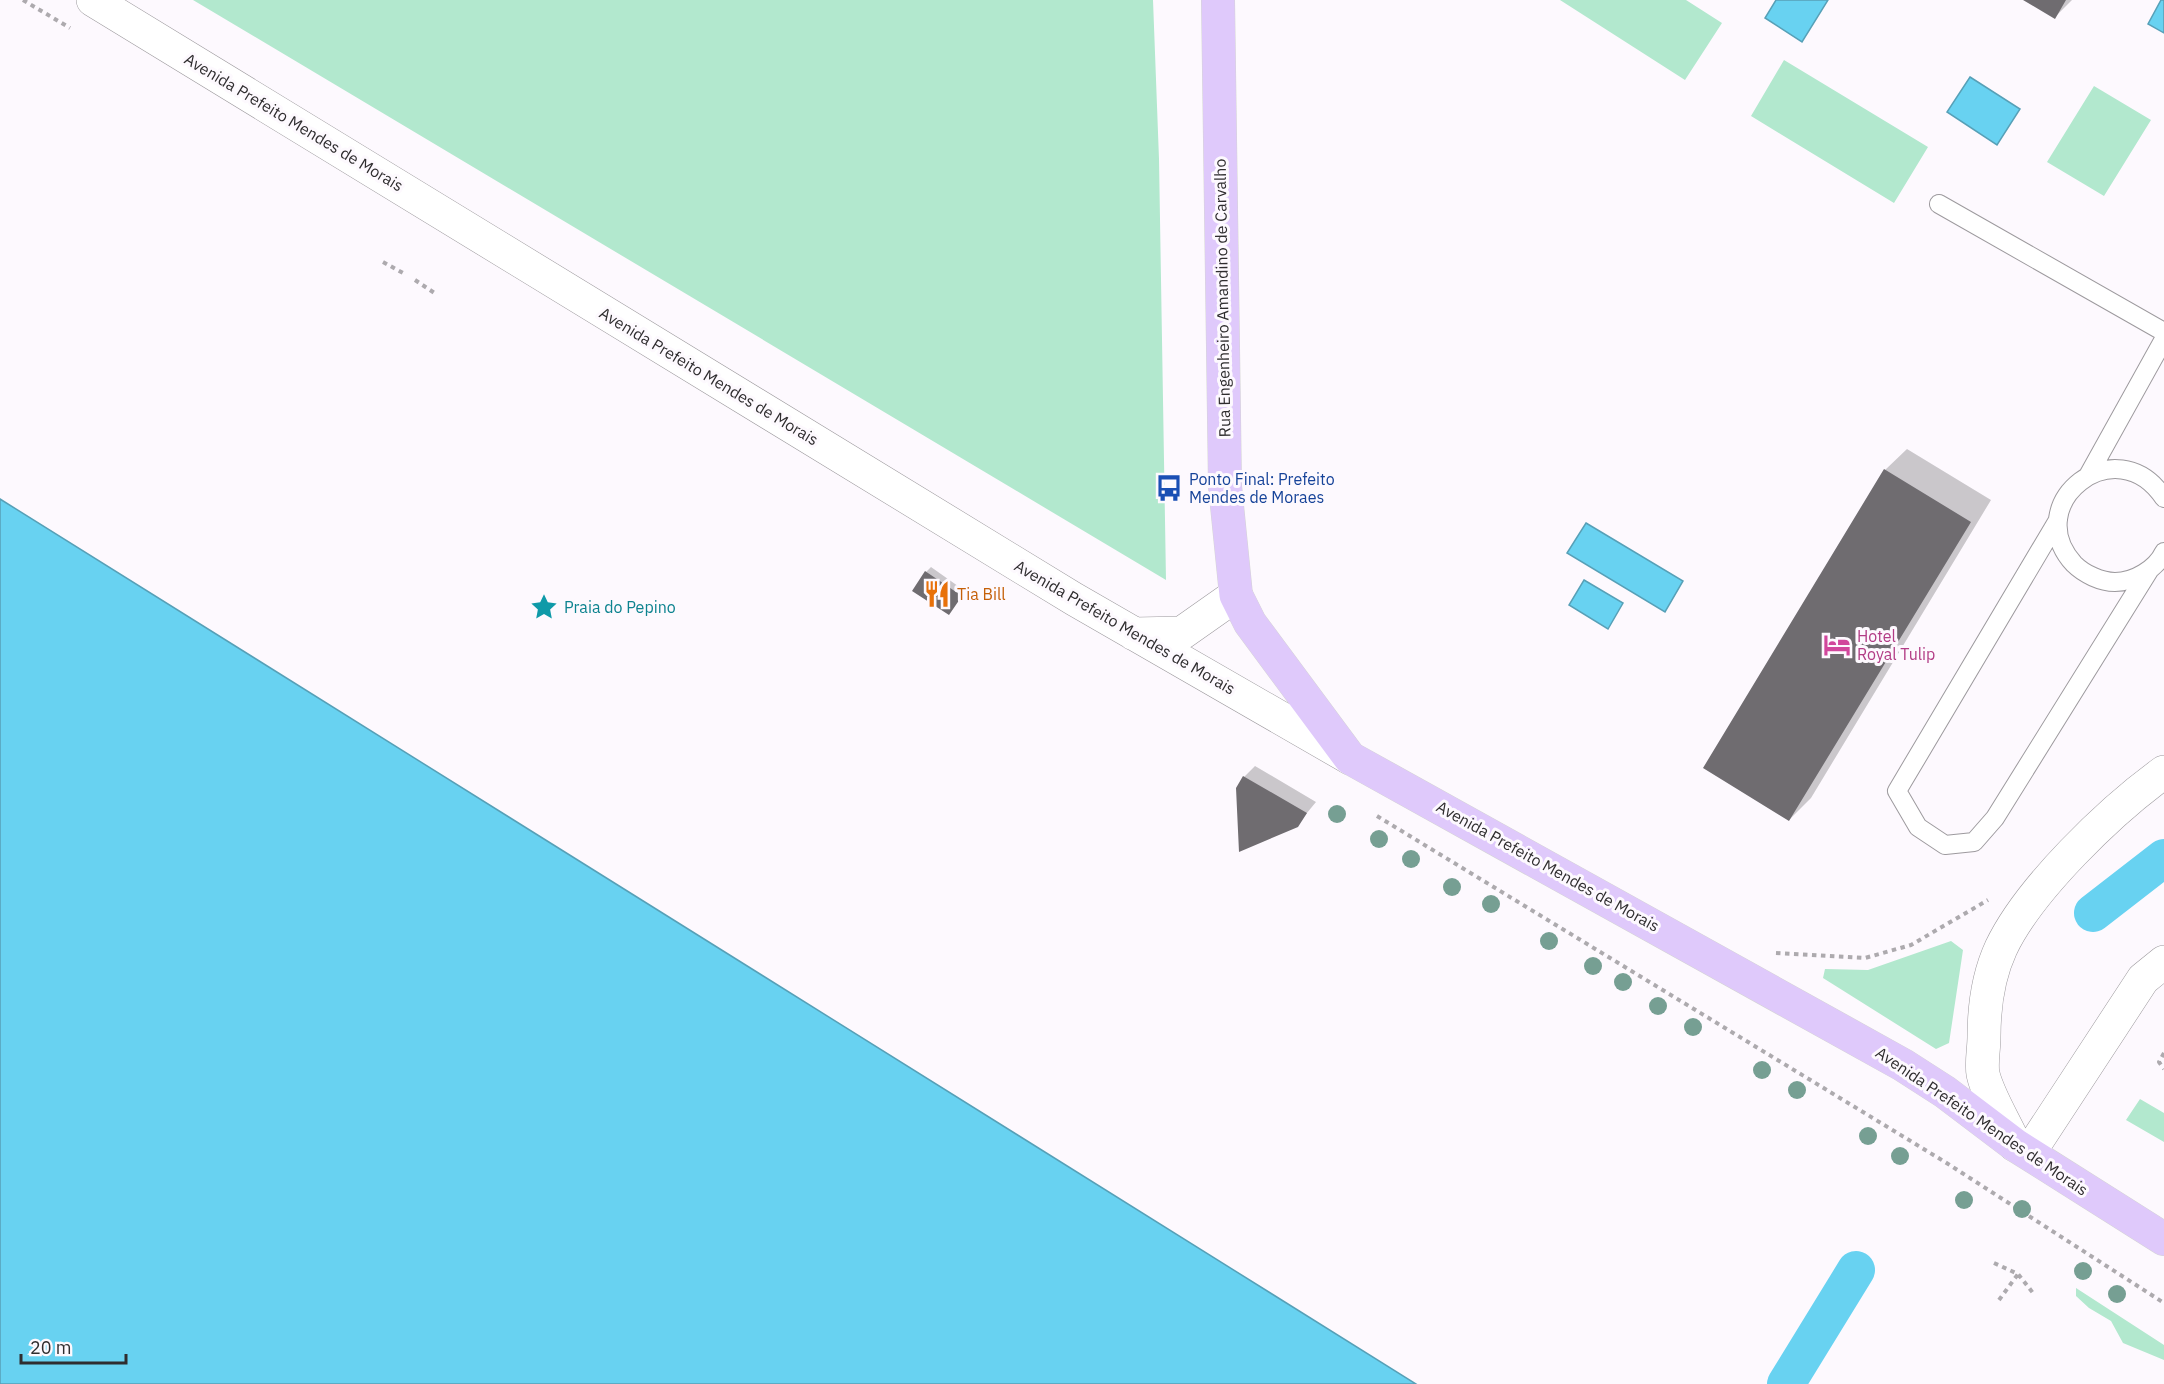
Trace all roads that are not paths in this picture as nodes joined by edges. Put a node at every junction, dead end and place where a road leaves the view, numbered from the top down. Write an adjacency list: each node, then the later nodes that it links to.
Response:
1 (93, 0): 12 (street, Avenida Prefeito Mendes de Morais)
2 (1218, 0): 11 (main road, Rua Engenheiro Amandino de Carvalho)
3 (1939, 204): 4 (lane)
4 (2164, 332)
5 (2164, 339): 6 (lane)
6 (2089, 474): 7 (lane); 8 (lane)
7 (2164, 498)
8 (2058, 520): 10 (lane); 10 (lane)
9 (2164, 552): 10 (lane)
10 (2150, 569)
11 (1236, 595): 12 (street); 13 (main road, Rua Engenheiro Amandino de Carvalho)
12 (1134, 634): 13 (street, Avenida Prefeito Mendes de Morais)
13 (1350, 758): 16 (main road, Avenida Prefeito Mendes de Morais)
14 (2164, 772): 16 (street)
15 (2164, 962): 16 (street)
16 (2022, 1149): 17 (main road, Avenida Prefeito Mendes de Morais)
17 (2164, 1239)

